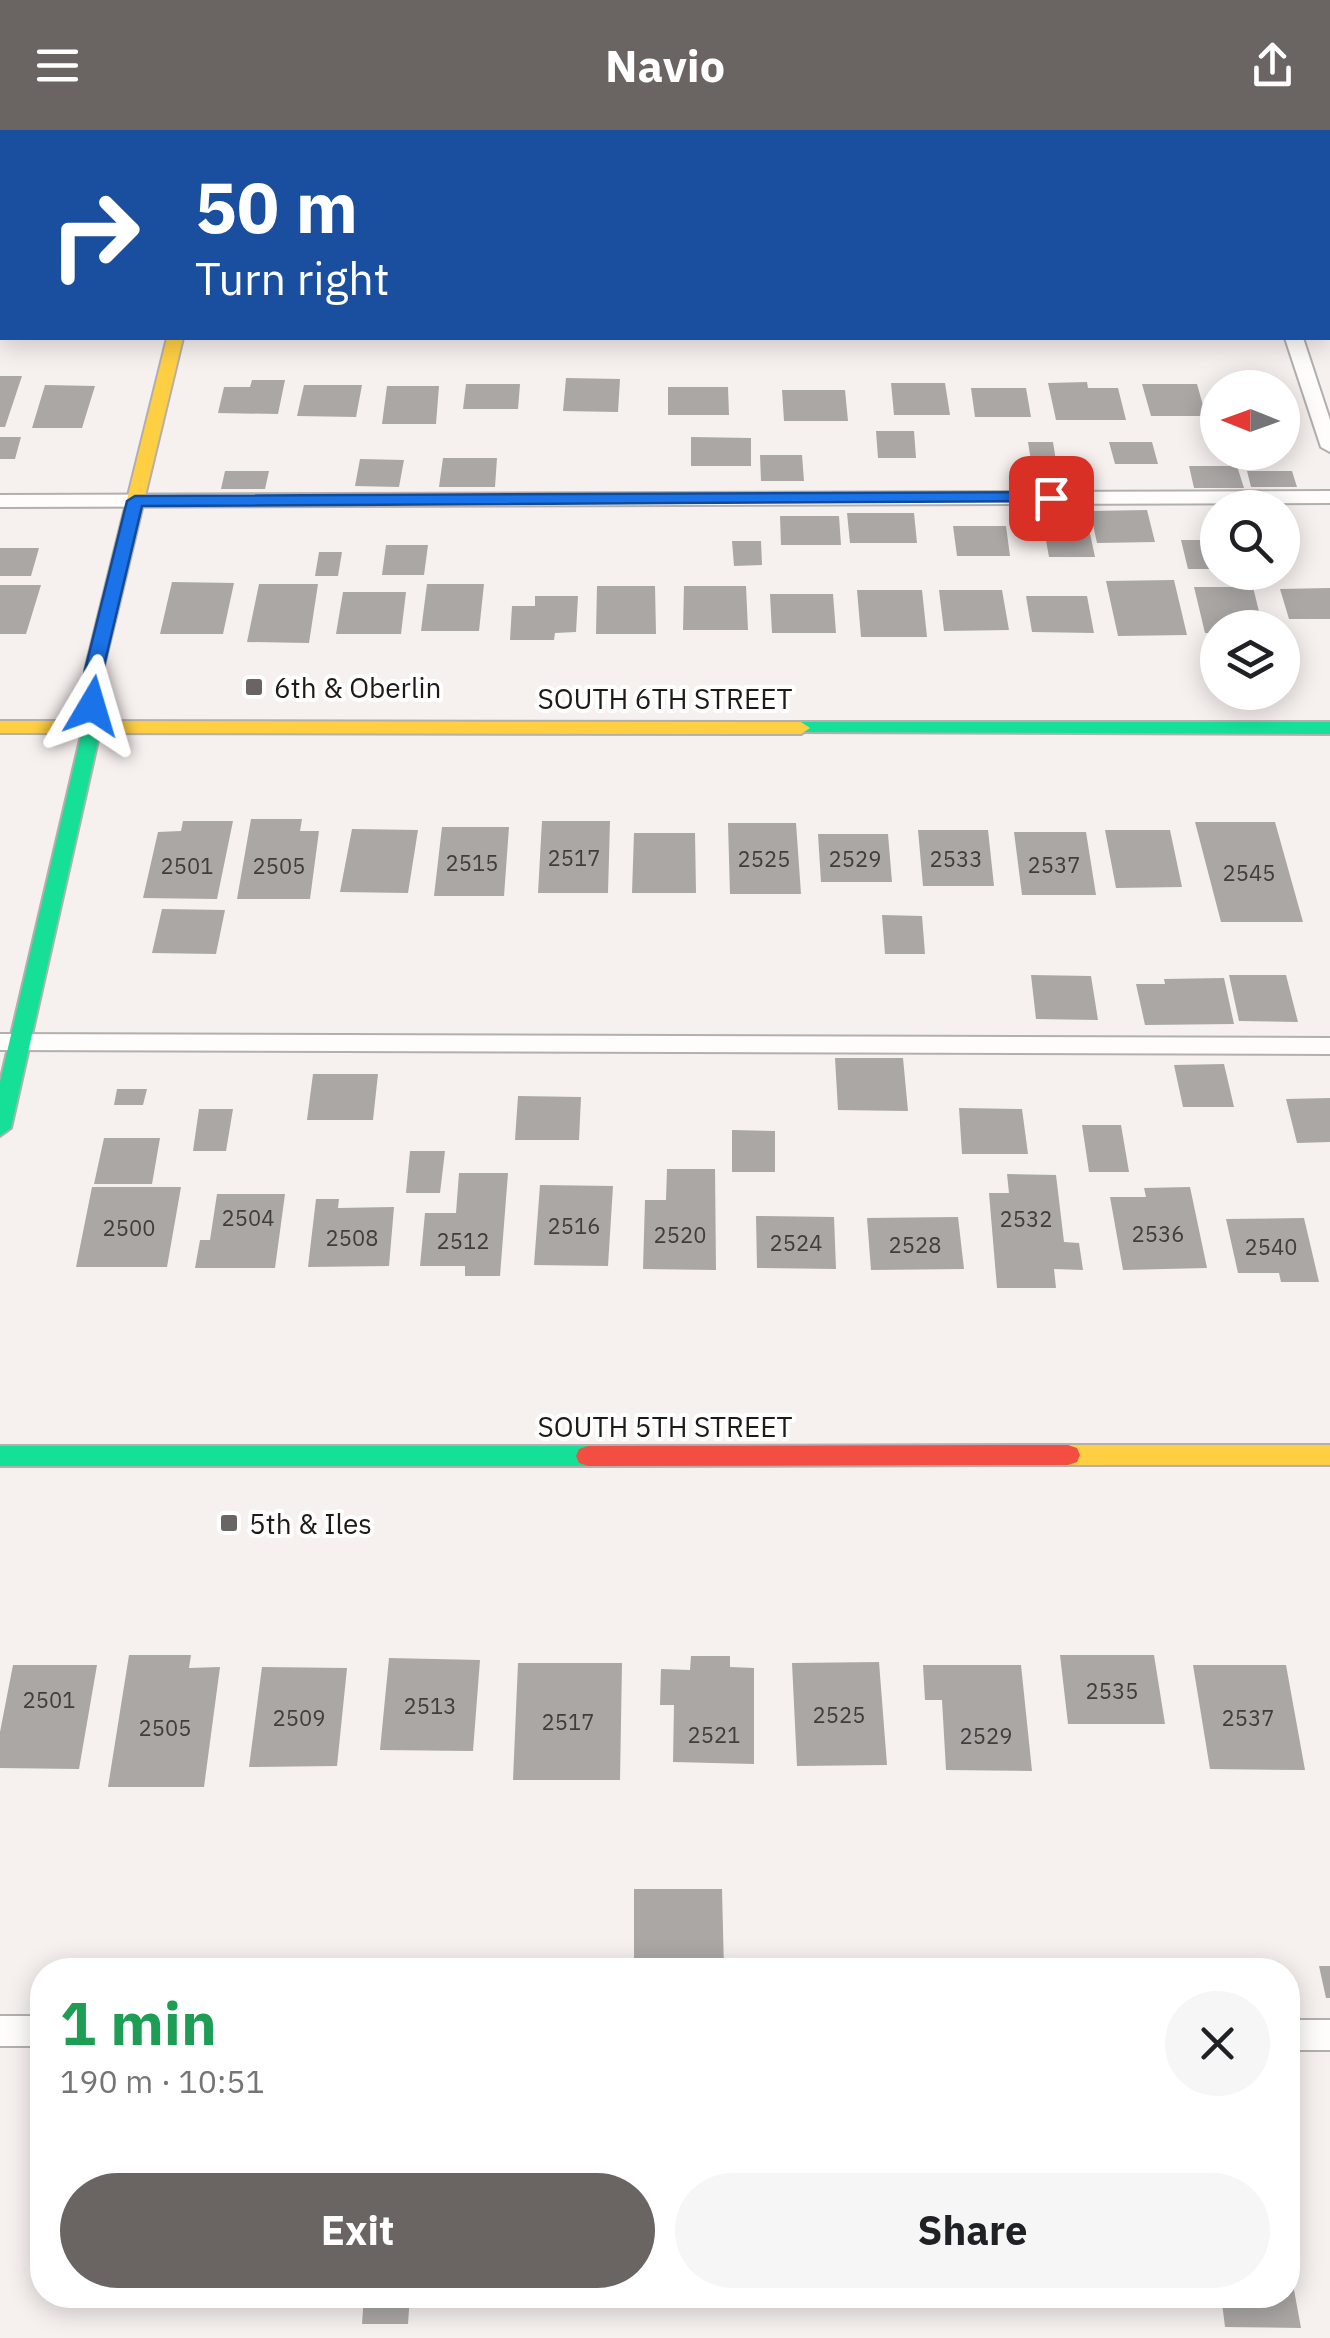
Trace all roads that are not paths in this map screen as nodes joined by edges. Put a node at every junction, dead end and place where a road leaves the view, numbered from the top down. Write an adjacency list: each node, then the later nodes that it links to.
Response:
1 (175, 340): 6 (main road)
2 (1295, 340): 3 (lane)
3 (1330, 447)
4 (1330, 496): 6 (lane)
5 (0, 501): 6 (lane)
6 (135, 501): 8 (main road)
7 (0, 727): 8 (main road, SOUTH 6TH STREET)
8 (92, 728): 9 (main road, SOUTH 6TH STREET); 10 (main road)
9 (1330, 728)
10 (10, 1042): 11 (lane); 12 (main road)
11 (1330, 1046)
12 (0, 1128)
13 (0, 1456): 14 (main road, SOUTH 5TH STREET)
14 (1330, 1456)
15 (0, 2031): 16 (lane)
16 (30, 2031)
17 (1300, 2035): 18 (lane)
18 (1330, 2035)

